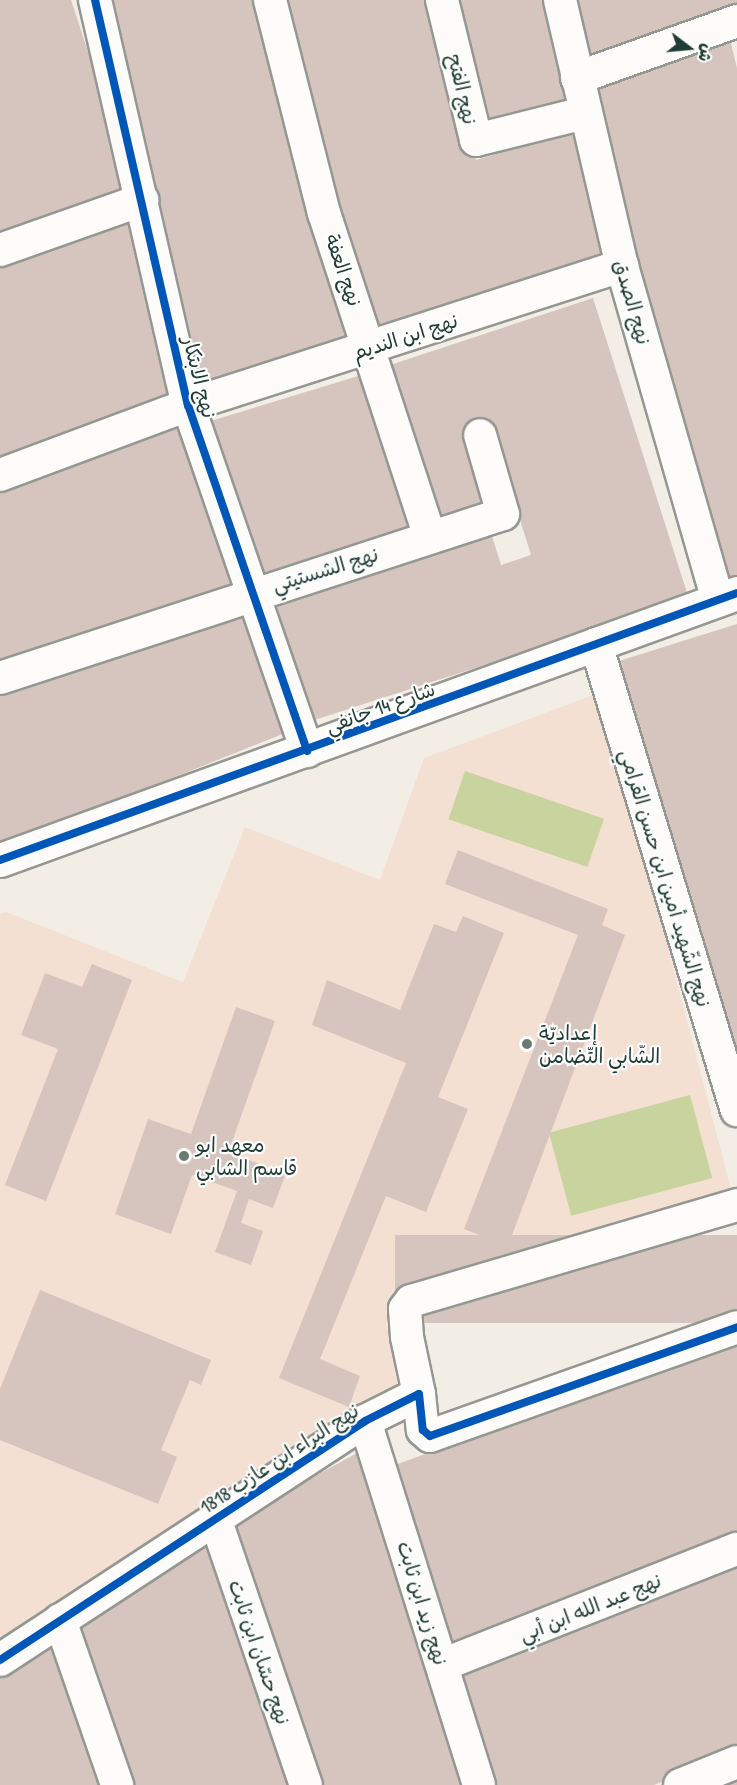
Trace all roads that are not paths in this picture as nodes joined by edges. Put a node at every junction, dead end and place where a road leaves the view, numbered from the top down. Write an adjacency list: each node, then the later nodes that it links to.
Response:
1 (95, 0): 8 (street, نهج الابتكار)
2 (270, 0): 11 (street, نهج العفة)
3 (442, 0): 7 (street, نهج الفتح)
4 (560, 0): 6 (street, نهج الصدق)
5 (735, 28): 6 (street)
6 (577, 78): 7 (street, نهج الصدق)
7 (584, 113): 10 (street, نهج الصدق)
8 (142, 200): 9 (street); 12 (street, نهج الابتكار)
9 (0, 250)
10 (622, 266): 11 (street, نهج ابن النديم); 17 (street, نهج الصدق)
11 (369, 347): 12 (street, نهج ابن النديم); 15 (street, نهج العفة)
12 (188, 405): 14 (street, نهج ابن النديم); 16 (street, نهج الابتكار)
13 (480, 435): 15 (street, نهج الشستيتي)
14 (0, 475)
15 (430, 537): 16 (street, نهج الشستيتي)
16 (249, 593): 19 (street, نهج الشستيتي); 20 (street, نهج الابتكار)
17 (728, 597): 18 (street, شارع 14 جانفي)
18 (596, 644): 20 (street, شارع 14 جانفي); 22 (street, نهج الشّهيد أمين ابن حسن القرامي)
19 (0, 678)
20 (307, 752): 21 (street, شارع 14 جانفي)
21 (0, 860)
22 (737, 1110)
23 (737, 1205): 25 (street)
24 (737, 1327): 25 (street)
25 (419, 1394): 26 (street, نهج البراء ابن عازب 1818)
26 (365, 1421): 27 (street, نهج البراء ابن عازب 1818); 31 (street, نهج زيد ابن ثابت)
27 (215, 1518): 29 (street, نهج البراء ابن عازب 1818); 34 (street, نهج حسّان ابن ثابت)
28 (737, 1549): 31 (street, نهج عبد الله ابن أبي)
29 (60, 1620): 30 (street, نهج البراء ابن عازب 1818); 33 (street)
30 (0, 1660)
31 (442, 1665): 35 (street, نهج زيد ابن ثابت)
32 (737, 1762): 36 (street)
33 (117, 1785)
34 (306, 1785)
35 (479, 1785)
36 (680, 1785)

